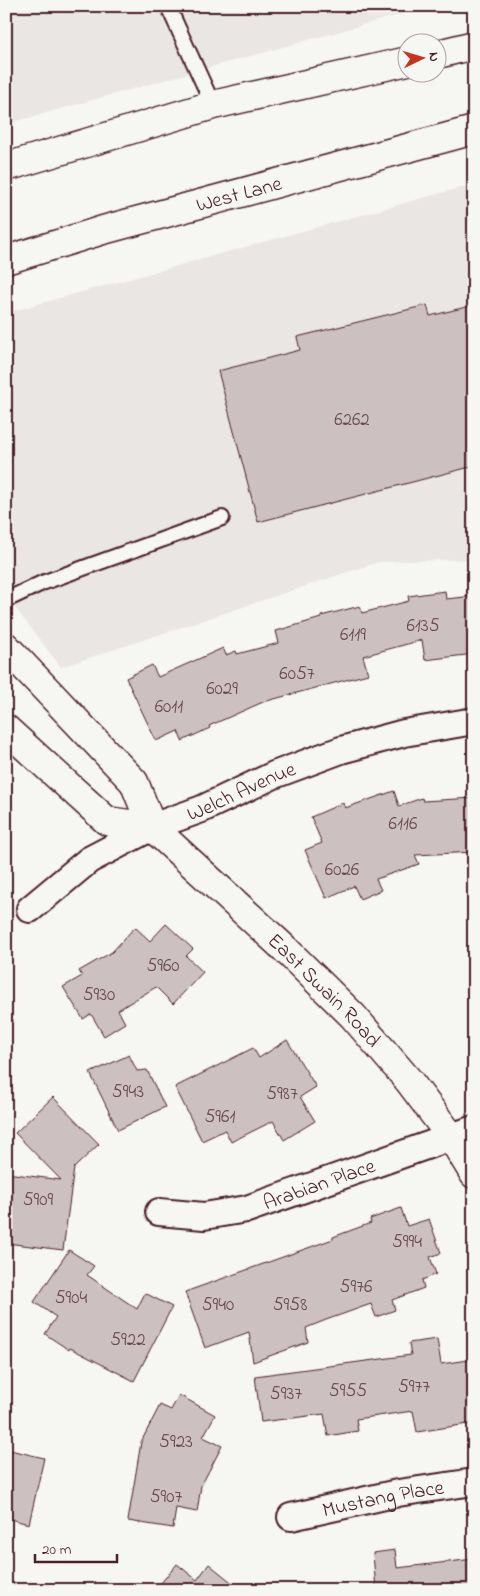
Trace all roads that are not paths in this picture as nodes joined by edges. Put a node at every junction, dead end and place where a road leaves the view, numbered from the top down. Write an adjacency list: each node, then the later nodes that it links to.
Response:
1 (168, 6): 5 (lane)
2 (474, 46): 3 (main road)
3 (448, 52)
4 (398, 62): 5 (main road)
5 (213, 105): 7 (main road)
6 (474, 130): 8 (main road, West Lane)
7 (6, 167)
8 (6, 260)
9 (222, 518): 10 (lane)
10 (6, 600)
11 (6, 647): 14 (main road, East Swain Road)
12 (474, 721): 14 (street, Welch Avenue)
13 (6, 729): 14 (main road)
14 (152, 828): 15 (street, Welch Avenue); 16 (main road, East Swain Road)
15 (30, 909)
16 (463, 1134): 17 (main road, East Swain Road); 18 (street, Arabian Place)
17 (474, 1174)
18 (159, 1212)
19 (474, 1482): 20 (street, Mustang Place)
20 (291, 1517)

